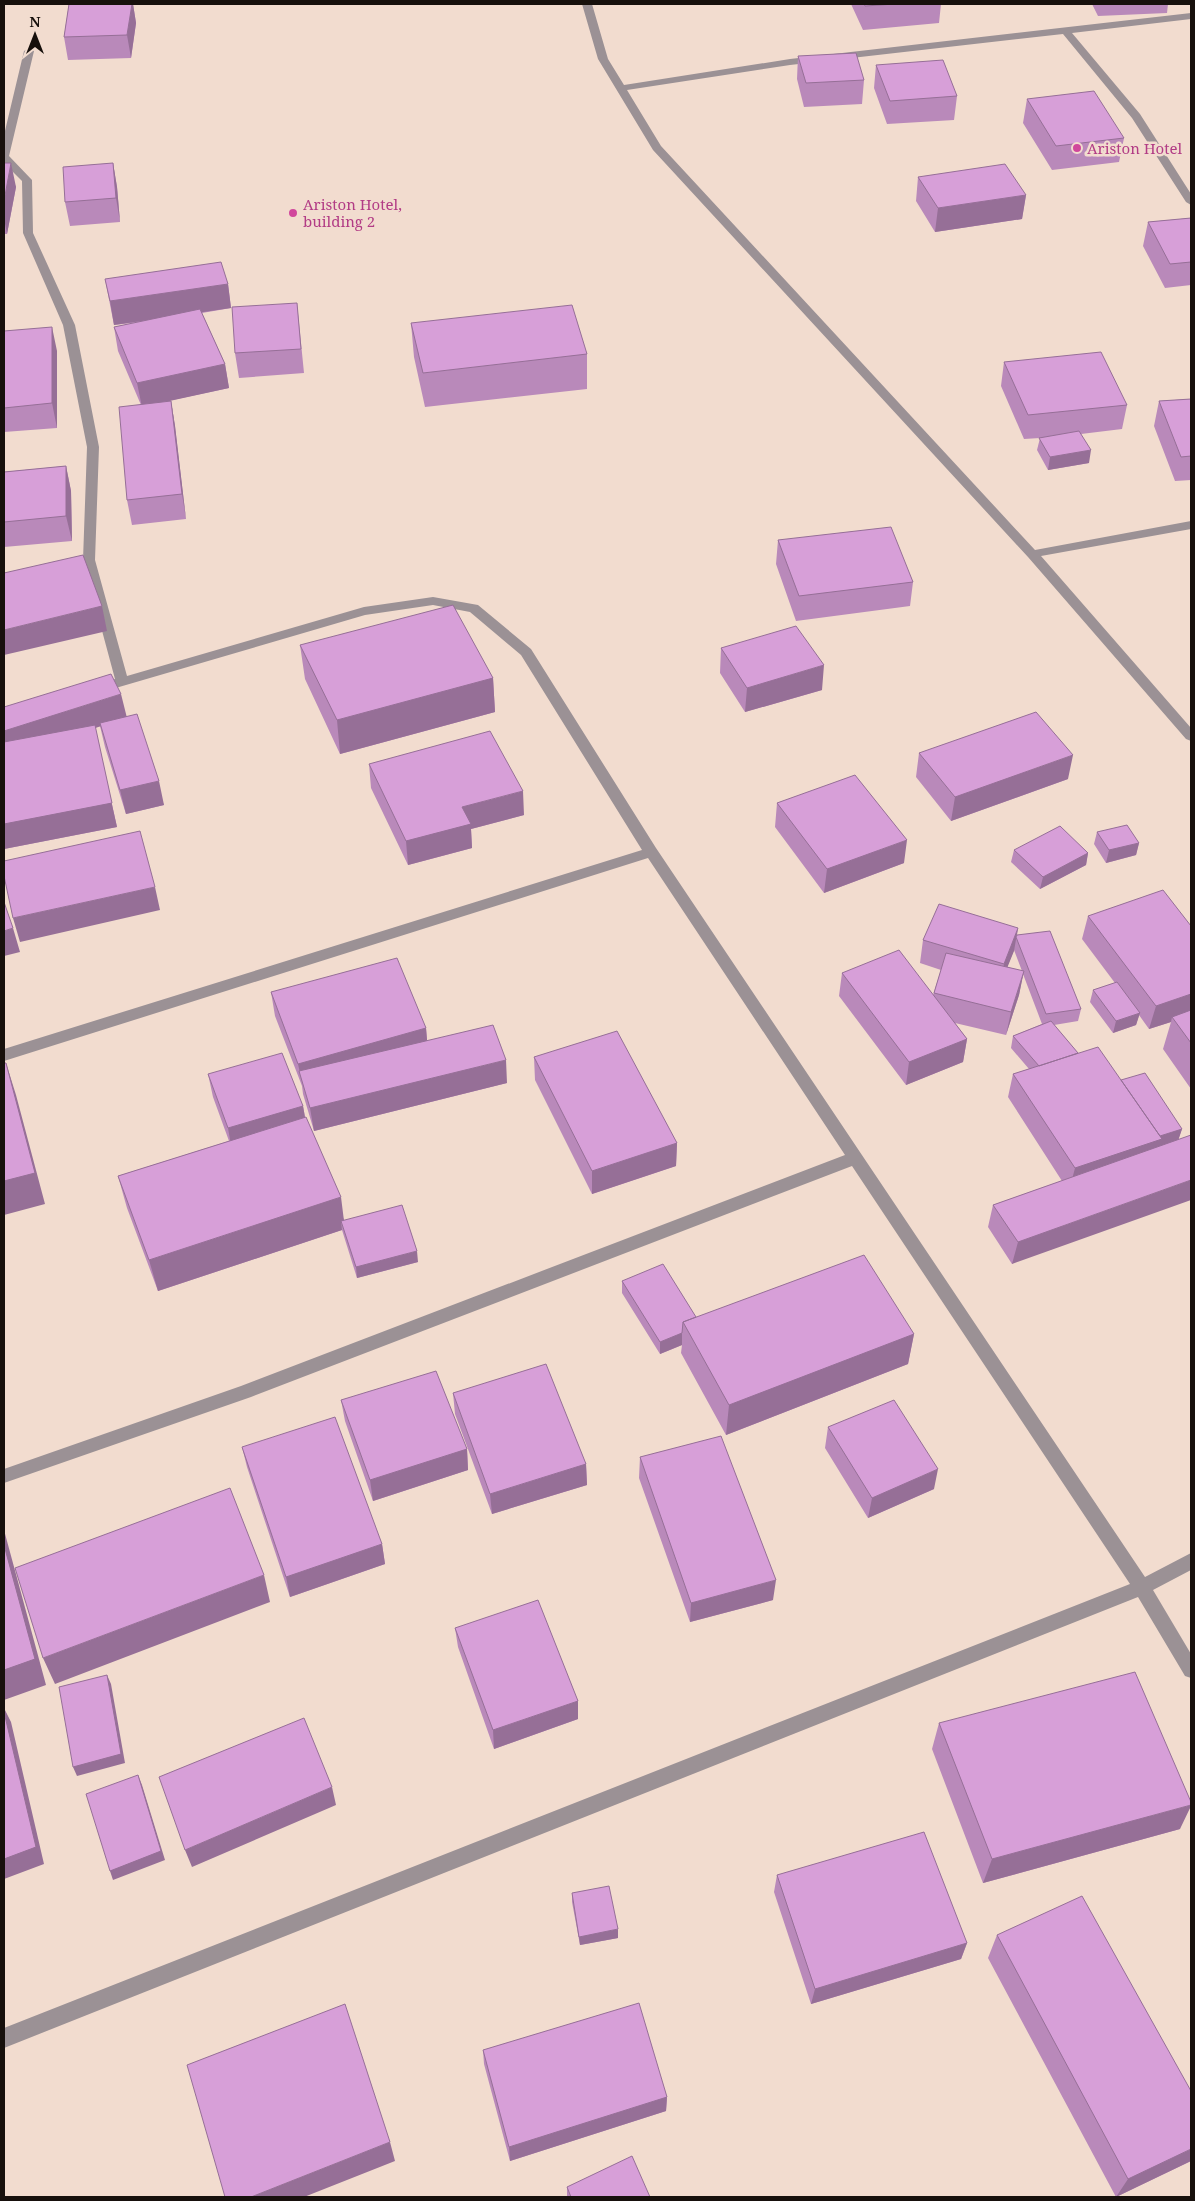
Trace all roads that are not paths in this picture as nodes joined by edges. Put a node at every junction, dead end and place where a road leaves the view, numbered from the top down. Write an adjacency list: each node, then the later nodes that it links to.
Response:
1 (586, 4): 5 (street)
2 (1191, 16): 3 (street)
3 (1066, 32): 5 (street); 7 (street)
4 (29, 51): 6 (street)
5 (621, 88): 9 (street)
6 (4, 156): 10 (street)
7 (1191, 202)
8 (1191, 525): 9 (street)
9 (1032, 554): 12 (street)
10 (122, 681): 11 (street); 13 (street)
11 (85, 694)
12 (1191, 736)
13 (650, 852): 14 (street); 15 (street)
14 (4, 1055)
15 (855, 1158): 16 (street); 18 (street)
16 (4, 1476)
17 (1191, 1561): 18 (street)
18 (1142, 1588): 19 (street); 20 (street)
19 (1191, 1670)
20 (4, 2038)

